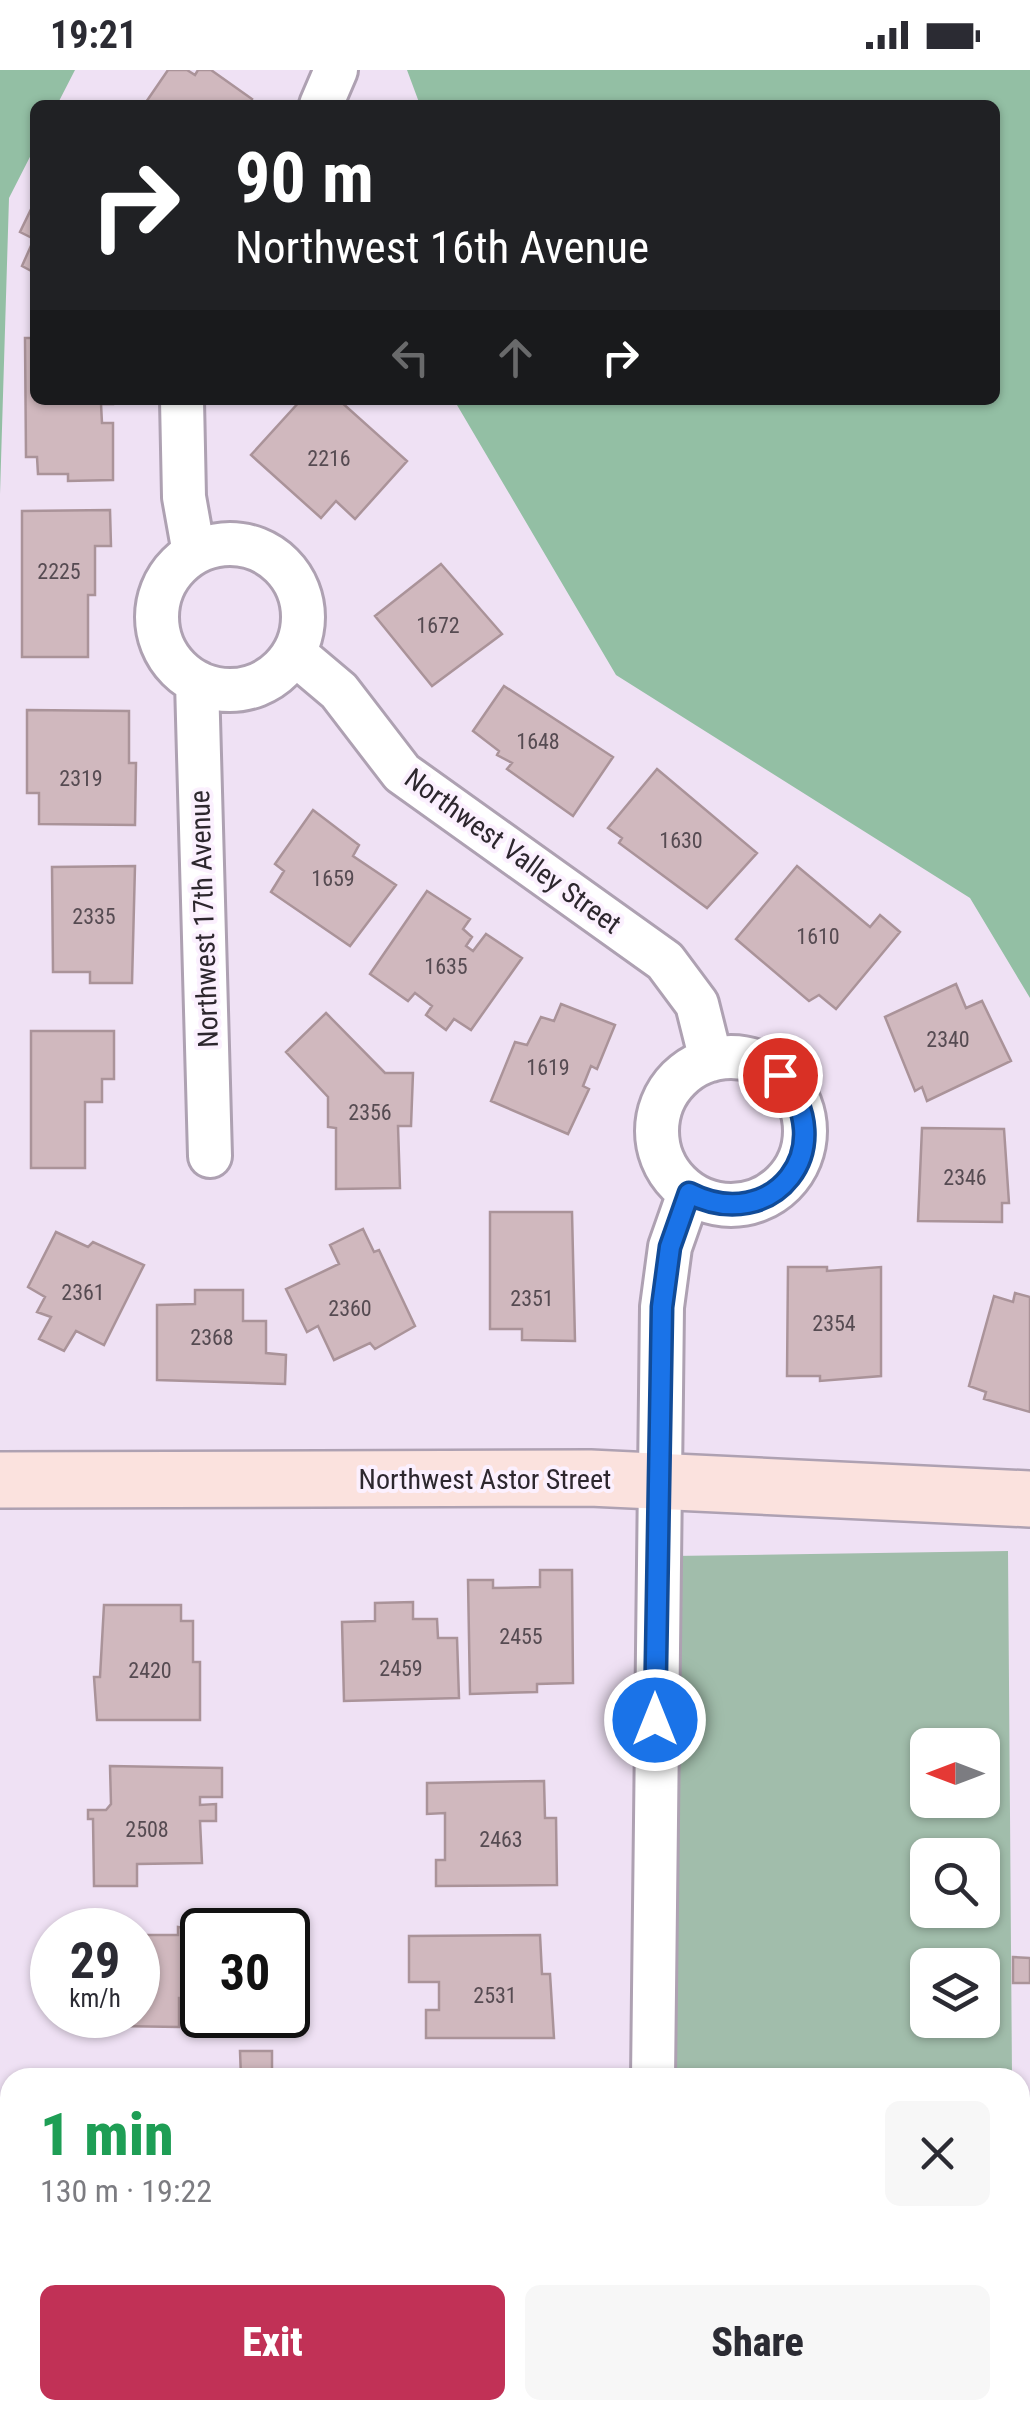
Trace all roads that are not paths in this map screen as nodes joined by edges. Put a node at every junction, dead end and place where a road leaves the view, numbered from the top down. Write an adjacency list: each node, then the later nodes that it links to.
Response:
1 (336, 70): 2 (street)
2 (323, 100)
3 (182, 405): 4 (street)
4 (194, 553): 5 (street); 6 (street)
5 (294, 653): 6 (street); 7 (street, Northwest Valley Street)
6 (197, 682): 8 (street, Northwest 17th Avenue)
7 (711, 1060): 9 (street); 9 (street)
8 (210, 1156)
9 (689, 1193): 11 (street)
10 (0, 1480): 11 (street, Northwest Astor Street)
11 (657, 1482): 12 (street, Northwest Astor Street); 13 (street)
12 (1030, 1499)
13 (653, 2068)

